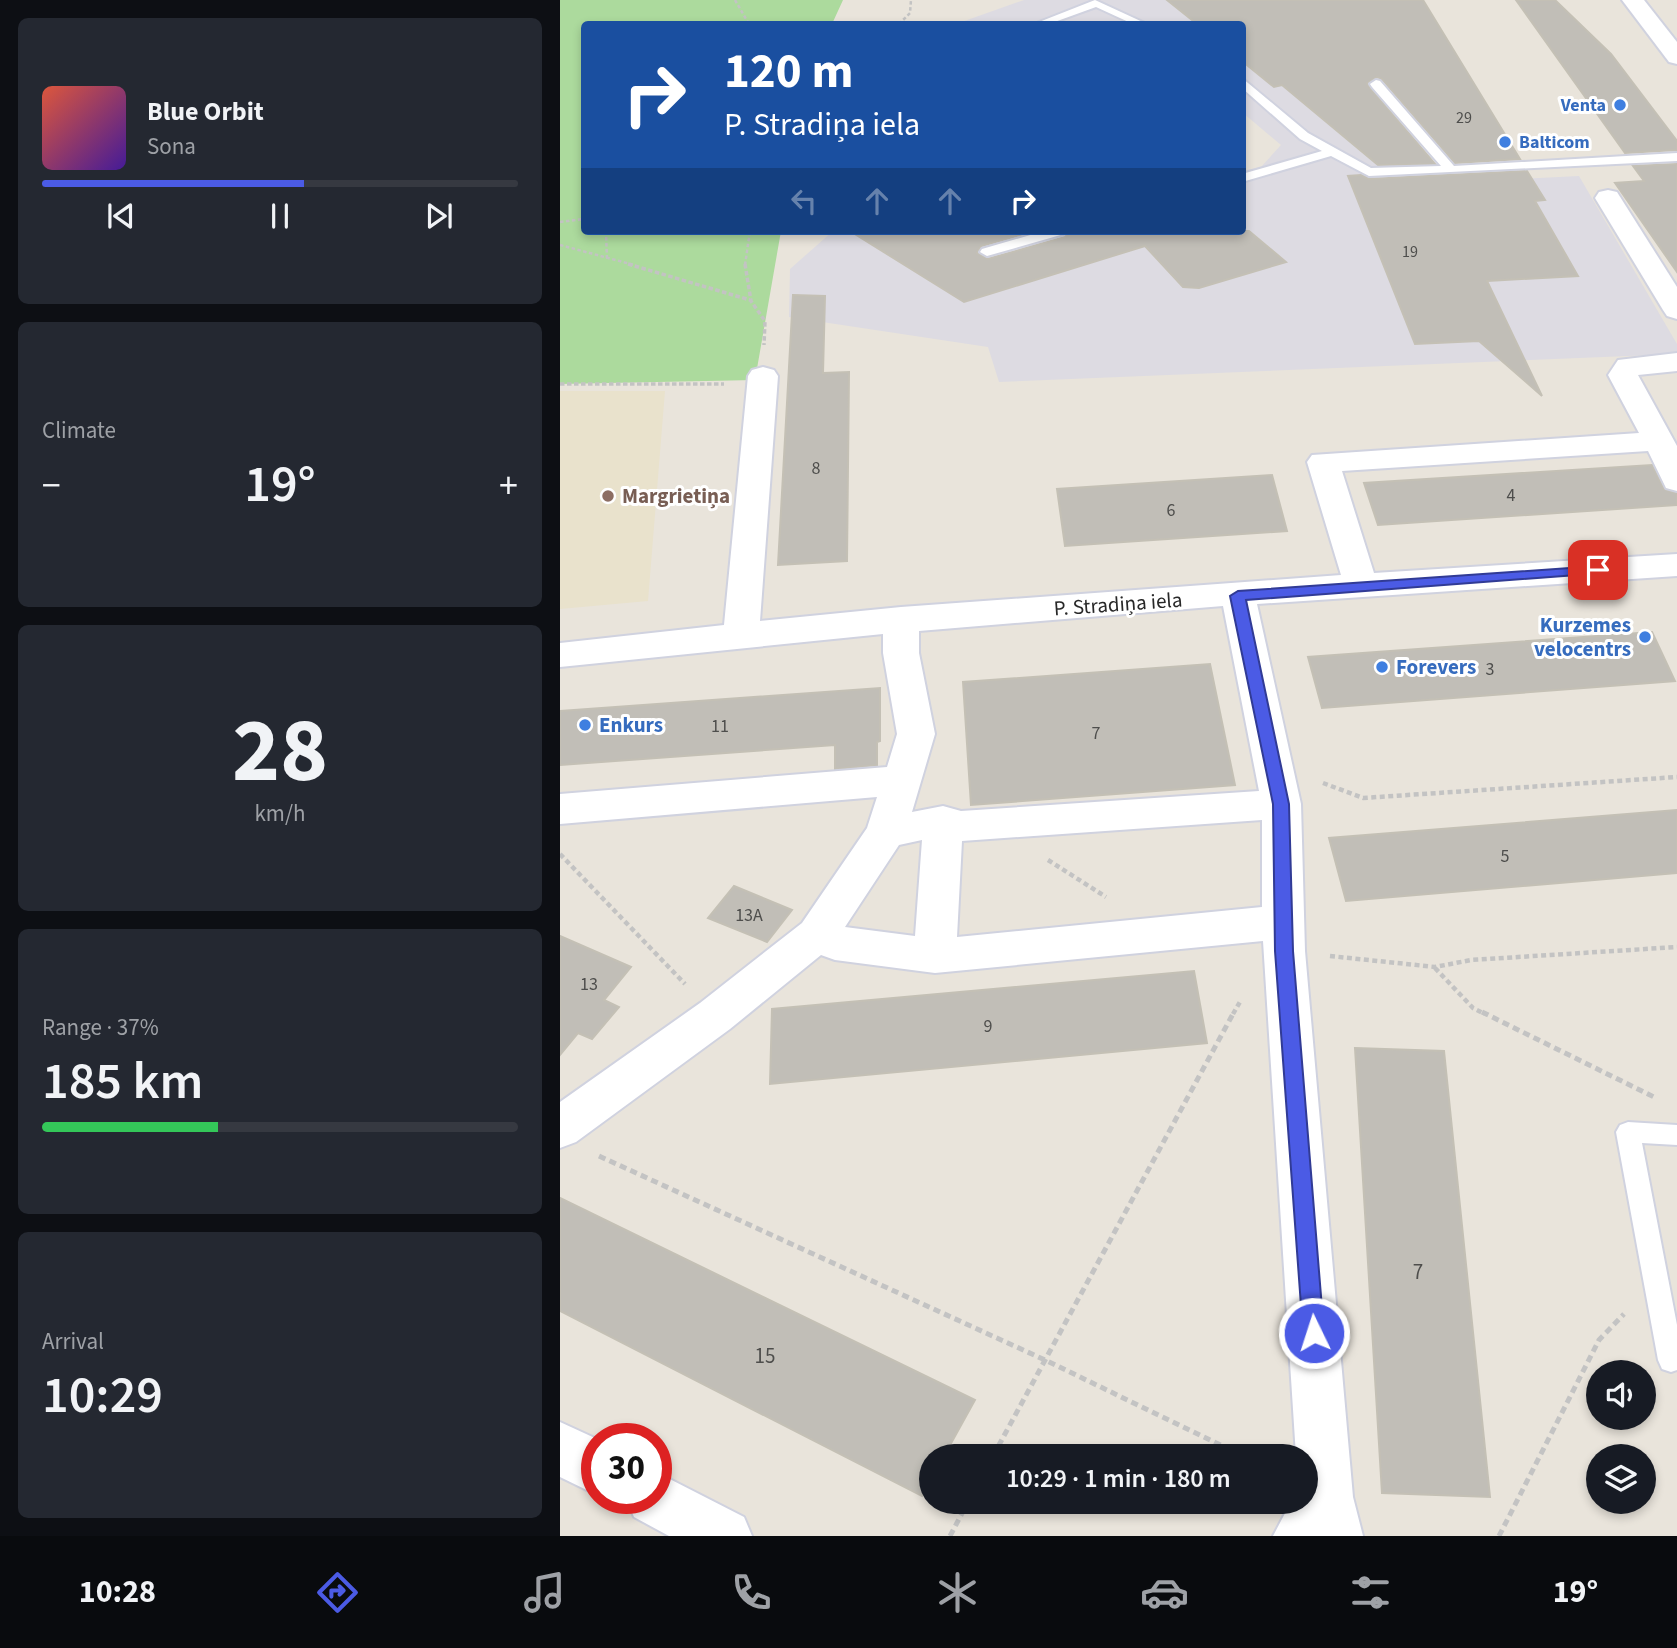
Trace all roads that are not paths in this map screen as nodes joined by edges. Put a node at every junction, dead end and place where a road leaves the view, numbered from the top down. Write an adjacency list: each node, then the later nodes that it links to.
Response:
1 (1633, 0): 4 (street)
2 (1048, 21): 3 (lane)
3 (1135, 21)
4 (1677, 57)
5 (1376, 84): 9 (lane)
6 (1246, 85): 7 (lane)
7 (1332, 152): 9 (lane); 10 (lane)
8 (1677, 157): 9 (lane)
9 (1451, 170)
10 (1246, 177)
11 (1608, 198): 14 (street)
12 (1045, 235): 13 (lane)
13 (987, 252)
14 (1677, 310)
15 (1677, 362): 17 (street)
16 (763, 376): 23 (street)
17 (1659, 441): 18 (street); 20 (street)
18 (1677, 481)
19 (1677, 565): 20 (street, P. Stradiņa iela)
20 (1361, 586): 21 (street, P. Stradiņa iela)
21 (1238, 596): 22 (street, P. Stradiņa iela); 26 (street)
22 (901, 619): 23 (street, P. Stradiņa iela); 25 (street)
23 (741, 633): 24 (street, P. Stradiņa iela)
24 (560, 655)
25 (904, 780): 27 (street); 29 (street)
26 (1277, 784): 28 (street); 31 (street)
27 (560, 808)
28 (943, 821): 29 (street); 32 (street)
29 (886, 832): 30 (street)
30 (817, 934): 32 (street); 33 (street)
31 (1284, 937): 32 (street); 39 (street)
32 (935, 956)
33 (560, 1128)
34 (1677, 1135): 35 (lane)
35 (1671, 1360)
36 (560, 1449): 37 (street)
37 (581, 1460)
38 (672, 1508): 40 (street)
39 (1321, 1523)
40 (725, 1536)

